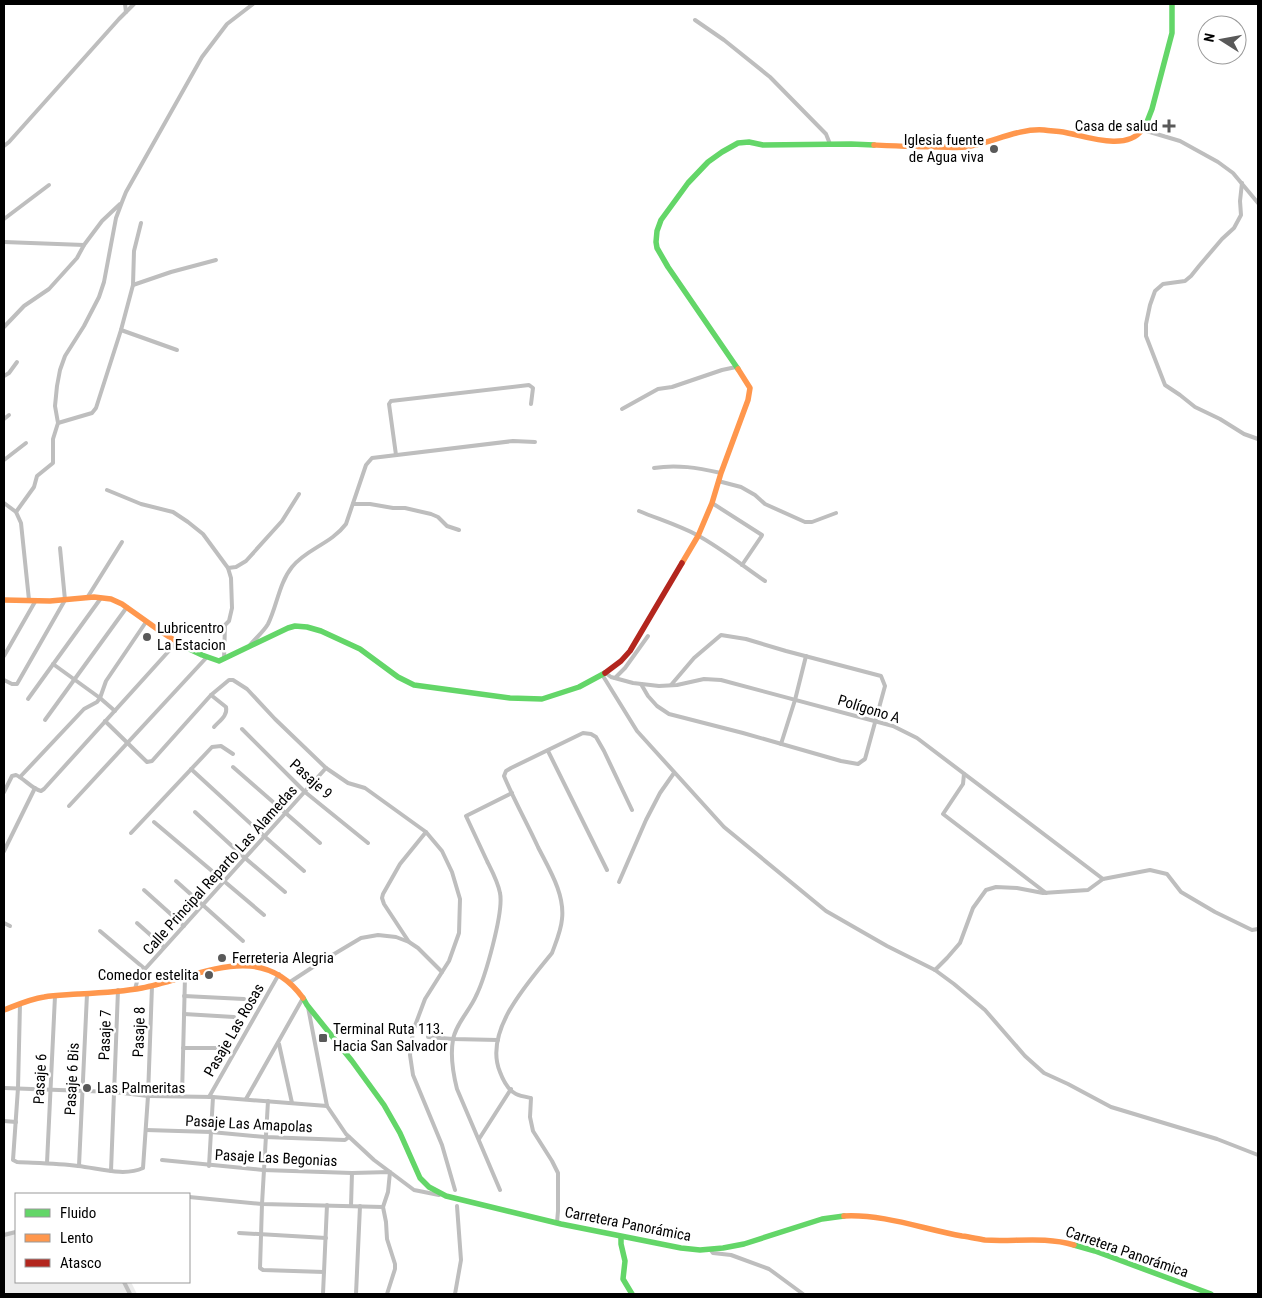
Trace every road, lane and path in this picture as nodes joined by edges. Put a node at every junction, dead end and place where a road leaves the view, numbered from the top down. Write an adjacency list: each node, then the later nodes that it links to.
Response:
1 (125, 4): 5 (street)
2 (134, 4): 5 (street)
3 (253, 4): 12 (street)
4 (1172, 4): 7 (street)
5 (126, 12): 9 (street)
6 (696, 20): 8 (street)
7 (1143, 130): 8 (street); 10 (street)
8 (830, 144): 24 (street)
9 (4, 146)
10 (1242, 183): 13 (street); 31 (street)
11 (49, 185): 14 (street)
12 (122, 202): 17 (street); 30 (street)
13 (1258, 203)
14 (4, 219)
15 (141, 222): 19 (street)
16 (4, 242): 17 (street)
17 (84, 245): 20 (street)
18 (216, 260): 19 (street)
19 (133, 285): 21 (street)
20 (4, 327)
21 (121, 330): 22 (street); 30 (street)
22 (176, 350)
23 (17, 362): 25 (street)
24 (736, 367): 27 (street); 37 (street)
25 (4, 376)
26 (531, 404): 34 (street)
27 (622, 409)
28 (9, 415): 29 (street)
29 (4, 419)
30 (58, 423): 45 (street)
31 (1258, 438)
32 (535, 442): 34 (street)
33 (26, 443): 35 (street)
34 (396, 455): 43 (street)
35 (4, 460)
36 (654, 468): 37 (street)
37 (721, 473): 38 (street)
38 (718, 481): 42 (street); 46 (street)
39 (107, 490): 52 (street)
40 (298, 494): 52 (street)
41 (4, 503): 45 (street)
42 (712, 503): 48 (street); 51 (street)
43 (353, 504): 47 (street); 63 (street)
44 (639, 511): 48 (street)
45 (16, 512): 56 (street)
46 (836, 514)
47 (459, 530)
48 (698, 536): 51 (street); 69 (street)
49 (122, 542): 54 (street)
50 (60, 548): 57 (street)
51 (742, 565): 53 (street)
52 (228, 568): 67 (street)
53 (765, 581)
54 (87, 598): 55 (street); 57 (street)
55 (101, 598): 59 (street); 68 (street)
56 (33, 600): 57 (street); 58 (street); 64 (street)
57 (65, 600): 71 (street)
58 (5, 602)
59 (127, 607): 60 (street); 72 (street)
60 (146, 622): 62 (street); 76 (street)
61 (648, 636): 70 (street)
62 (177, 642): 66 (street); 79 (street)
63 (249, 646): 67 (street); 69 (street)
64 (4, 656)
65 (806, 656): 74 (street); 78 (street); 82 (street)
66 (207, 657): 67 (street); 85 (street)
67 (224, 658)
68 (53, 664): 72 (street); 77 (street)
69 (605, 675): 70 (street, Polígono A); 92 (street)
70 (615, 678): 73 (street, Polígono A)
71 (4, 680)
72 (74, 680): 76 (street); 80 (street)
73 (641, 684): 74 (street, Polígono A); 86 (street)
74 (672, 685): 78 (street, Polígono A)
75 (211, 695): 83 (street); 85 (street); 90 (street)
76 (100, 698): 79 (street); 94 (street)
77 (28, 699)
78 (795, 700): 82 (street, Polígono A); 86 (street)
79 (115, 710): 81 (street)
80 (46, 720)
81 (105, 721): 85 (street); 95 (street)
82 (874, 721): 86 (street); 93 (street, Polígono A)
83 (214, 727)
84 (242, 729): 97 (street, Pasaje 9)
85 (128, 744): 99 (street)
86 (781, 744)
87 (548, 751): 98 (street); 100 (street); 111 (street)
88 (234, 754): 91 (street)
89 (233, 767): 102 (street)
90 (326, 768): 97 (street, Calle Principal Reparto Las Alamedas); 104 (street)
91 (191, 769): 105 (street); 106 (street)
92 (674, 773): 116 (street); 132 (street)
93 (964, 774): 113 (street, Polígono A); 119 (street)
94 (20, 777): 95 (street); 96 (street)
95 (35, 788): 109 (street)
96 (4, 792)
97 (305, 792): 102 (street, Calle Principal Reparto Las Alamedas); 108 (street, Pasaje 9)
98 (512, 793): 151 (street); 152 (street)
99 (69, 806)
100 (632, 810)
101 (195, 812): 110 (street)
102 (285, 813): 106 (street, Calle Principal Reparto Las Alamedas); 107 (street)
103 (154, 822): 115 (street)
104 (426, 832): 129 (street); 133 (street)
105 (131, 833)
106 (264, 836): 110 (street, Calle Principal Reparto Las Alamedas); 112 (street)
107 (320, 843)
108 (368, 843)
109 (4, 851)
110 (245, 858): 115 (street, Calle Principal Reparto Las Alamedas); 118 (street)
111 (607, 870)
112 (304, 871)
113 (1103, 879): 119 (street); 126 (street)
114 (176, 881): 120 (street)
115 (224, 881): 120 (street, Calle Principal Reparto Las Alamedas); 121 (street)
116 (619, 882)
117 (144, 890): 125 (street)
118 (285, 892)
119 (1046, 893): 132 (street)
120 (203, 905): 125 (street, Calle Principal Reparto Las Alamedas); 128 (street)
121 (264, 915)
122 (4, 923): 124 (street)
123 (136, 923): 130 (street)
124 (10, 926)
125 (184, 926): 130 (street, Calle Principal Reparto Las Alamedas)
126 (1258, 929)
127 (100, 931): 131 (street)
128 (243, 941)
129 (409, 942): 133 (street); 136 (street)
130 (164, 947): 131 (street, Calle Principal Reparto Las Alamedas)
131 (145, 969): 138 (street, Calle Principal Reparto Las Alamedas)
132 (935, 970): 176 (street)
133 (442, 972): 185 (street)
134 (279, 974): 135 (street, Carretera Panorámica); 136 (street, Carretera Panorámica); 164 (street, Pasaje Las Rosas)
135 (185, 977): 137 (street, Carretera Panorámica); 142 (street)
136 (290, 982): 143 (street, Carretera Panorámica)
137 (152, 986): 138 (street, Carretera Panorámica); 162 (street, Pasaje 8)
138 (135, 989): 139 (street, Carretera Panorámica)
139 (118, 990): 140 (street, Carretera Panorámica); 161 (street, Pasaje 7)
140 (87, 994): 141 (street, Carretera Panorámica); 160 (street, Pasaje 6 Bis)
141 (55, 996): 145 (street, Carretera Panorámica); 158 (street, Pasaje 6)
142 (184, 996): 144 (street); 148 (street)
143 (303, 998): 146 (street, Carretera Panorámica); 153 (street)
144 (244, 999)
145 (20, 1004): 147 (street, Carretera Panorámica); 157 (street)
146 (307, 1005): 168 (street); 187 (street, Carretera Panorámica)
147 (4, 1010)
148 (184, 1014): 149 (street); 154 (street)
149 (234, 1017)
150 (428, 1037): 151 (street)
151 (453, 1040): 152 (street); 175 (street)
152 (498, 1040): 159 (street)
153 (279, 1043): 165 (street); 167 (street)
154 (183, 1048): 155 (street); 163 (street)
155 (218, 1048)
156 (4, 1088): 157 (street)
157 (18, 1088): 158 (street); 170 (street)
158 (50, 1089): 160 (street); 178 (street, Pasaje 6)
159 (511, 1089): 175 (street); 195 (street)
160 (82, 1090): 161 (street); 179 (street, Pasaje 6 Bis)
161 (114, 1092): 162 (street); 182 (street, Pasaje 7)
162 (148, 1096): 163 (street); 171 (street, Pasaje 8)
163 (182, 1096): 164 (street)
164 (211, 1097): 165 (street); 172 (street)
165 (246, 1099): 166 (street)
166 (268, 1101): 167 (street); 173 (street)
167 (292, 1103): 168 (street)
168 (327, 1106): 174 (street)
169 (4, 1121): 170 (street)
170 (16, 1122): 178 (street)
171 (146, 1130): 172 (street, Pasaje Las Amapolas); 182 (street, Pasaje 8)
172 (211, 1132): 173 (street, Pasaje Las Amapolas); 180 (street)
173 (265, 1137): 174 (street, Pasaje Las Amapolas); 181 (street)
174 (349, 1138): 184 (street)
175 (479, 1139): 186 (street)
176 (1258, 1155)
177 (162, 1160): 180 (street, Pasaje Las Begonias)
178 (47, 1163): 179 (street)
179 (79, 1166): 182 (street)
180 (209, 1166): 181 (street, Pasaje Las Begonias)
181 (264, 1170): 183 (street, Pasaje Las Begonias); 189 (street)
182 (111, 1171)
183 (352, 1172): 184 (street, Pasaje Las Begonias); 191 (street)
184 (390, 1172): 187 (street); 194 (street)
185 (455, 1190)
186 (500, 1190)
187 (446, 1196): 195 (street, Carretera Panorámica)
188 (190, 1197): 189 (street)
189 (262, 1204): 190 (street); 197 (street)
190 (327, 1205): 191 (street); 199 (street)
191 (351, 1206): 192 (street)
192 (360, 1206): 194 (street); 203 (street)
193 (457, 1206): 205 (street)
194 (383, 1207): 204 (street)
195 (557, 1223): 198 (street, Carretera Panorámica)
196 (239, 1234): 197 (street)
197 (262, 1235): 199 (street); 201 (street)
198 (622, 1237): 200 (street, Carretera Panorámica); 206 (street)
199 (326, 1238): 201 (street)
200 (710, 1250): 207 (street); 208 (street, Carretera Panorámica)
201 (324, 1272): 202 (street)
202 (323, 1294)
203 (356, 1294)
204 (386, 1294)
205 (455, 1294)
206 (632, 1294)
207 (804, 1294)
208 (1212, 1294)

